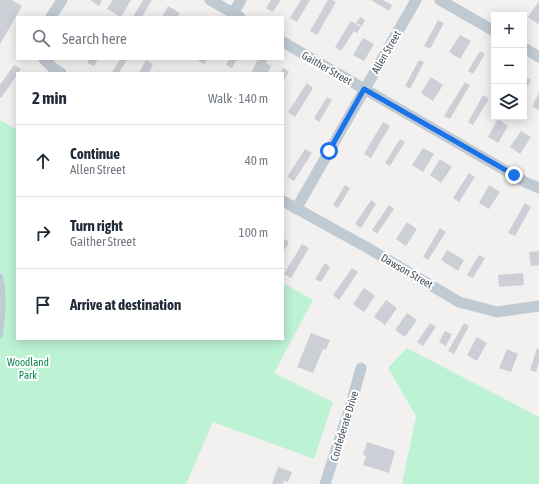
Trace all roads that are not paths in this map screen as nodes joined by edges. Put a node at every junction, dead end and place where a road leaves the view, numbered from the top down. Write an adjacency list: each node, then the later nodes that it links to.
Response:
1 (62, 0): 7 (street)
2 (210, 0): 6 (street)
3 (241, 0): 6 (street)
4 (416, 0): 14 (street, Allen Street)
5 (440, 0): 8 (street)
6 (236, 15)
7 (52, 16)
8 (491, 29)
9 (284, 43): 14 (street, Gaither Street)
10 (527, 50): 11 (street)
11 (539, 57)
12 (45, 60): 13 (street)
13 (59, 72)
14 (364, 89): 15 (street, Gaither Street); 17 (street, Allen Street)
15 (539, 188)
16 (284, 202): 17 (street, Dawson Street)
17 (296, 208): 19 (street, Dawson Street)
18 (0, 276): 20 (lane)
19 (539, 306)
20 (0, 335)
21 (361, 368): 22 (street, Confederate Drive)
22 (325, 484)

